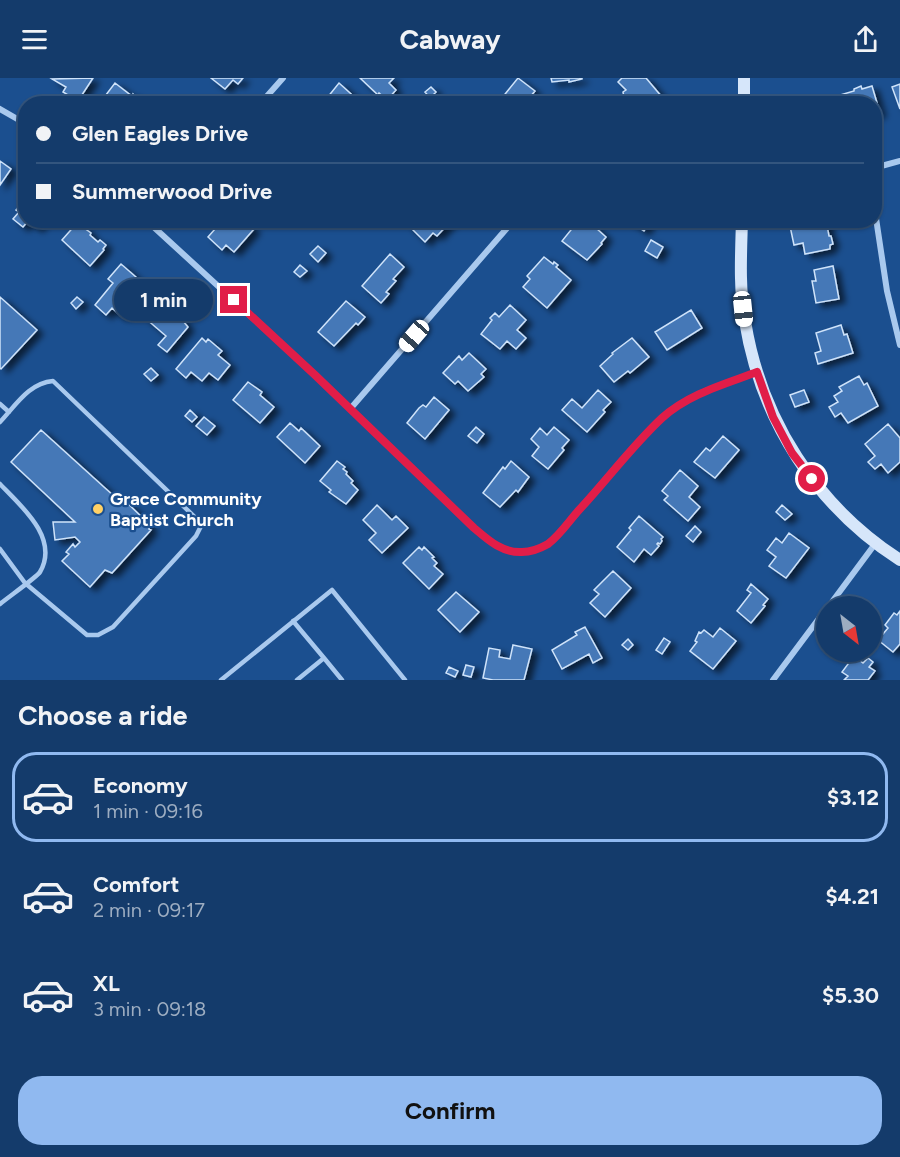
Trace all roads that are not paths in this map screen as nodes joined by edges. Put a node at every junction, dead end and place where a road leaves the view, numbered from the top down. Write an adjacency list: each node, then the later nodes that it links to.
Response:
1 (283, 78): 3 (street)
2 (744, 78): 4 (street)
3 (267, 96)
4 (744, 96)
5 (0, 108): 6 (street)
6 (18, 119)
7 (900, 161): 8 (street)
8 (882, 166)
9 (154, 228): 16 (street)
10 (507, 228): 16 (street)
11 (742, 228): 14 (street)
12 (878, 228): 13 (street)
13 (900, 345)
14 (757, 372): 16 (street); 20 (street)
15 (0, 404): 17 (lane)
16 (351, 408)
17 (9, 412): 18 (lane); 23 (lane)
18 (0, 422)
19 (0, 484): 23 (lane)
20 (875, 544): 22 (street); 24 (street)
21 (0, 549): 23 (lane)
22 (900, 560)
23 (25, 583): 25 (lane)
24 (837, 596)
25 (0, 604)
26 (294, 621): 28 (lane); 29 (lane); 32 (lane)
27 (816, 623): 33 (street)
28 (324, 658): 30 (lane); 31 (lane)
29 (221, 680)
30 (297, 680)
31 (342, 680)
32 (405, 680)
33 (772, 680)

